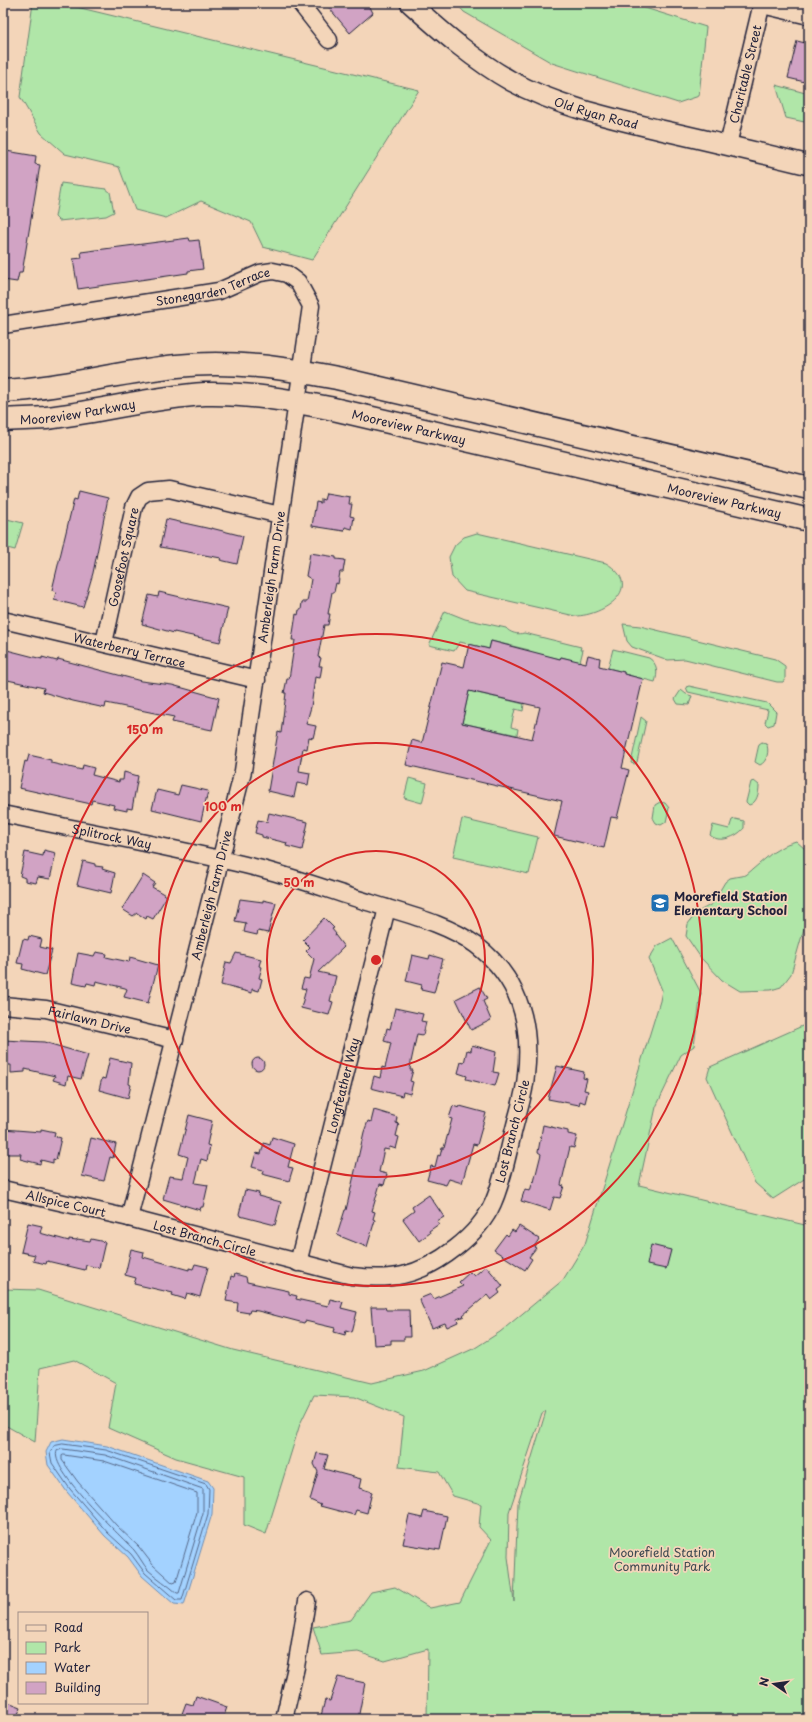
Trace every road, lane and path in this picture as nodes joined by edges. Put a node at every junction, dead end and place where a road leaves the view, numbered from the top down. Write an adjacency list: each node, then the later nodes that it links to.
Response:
1 (300, 3): 5 (street)
2 (410, 3): 6 (street, Old Ryan Road)
3 (762, 4): 4 (street); 6 (street, Charitable Street)
4 (809, 16)
5 (329, 40)
6 (728, 146): 7 (street, Old Ryan Road)
7 (809, 165)
8 (3, 325): 9 (street, Stonegarden Terrace)
9 (302, 371): 10 (main road); 11 (street, Stonegarden Terrace); 13 (main road)
10 (3, 390)
11 (298, 402): 12 (main road, Mooreview Parkway); 14 (street, Amberleigh Farm Drive); 15 (main road, Mooreview Parkway)
12 (3, 420)
13 (809, 488)
14 (280, 515): 17 (street, Goosefoot Square); 18 (street, Amberleigh Farm Drive)
15 (809, 520)
16 (3, 620): 17 (street, Waterberry Terrace)
17 (104, 643): 18 (street, Waterberry Terrace)
18 (257, 680): 20 (street, Amberleigh Farm Drive)
19 (3, 814): 20 (street, Splitrock Way)
20 (220, 860): 21 (street, Lost Branch Circle); 23 (street, Amberleigh Farm Drive)
21 (387, 908): 26 (street, Longfeather Way); 26 (street, Lost Branch Circle)
22 (3, 1005): 23 (street, Fairlawn Drive)
23 (175, 1040): 25 (street, Amberleigh Farm Drive)
24 (3, 1189): 25 (street, Allspice Court)
25 (129, 1218): 26 (street, Lost Branch Circle)
26 (298, 1263)
27 (308, 1601): 28 (street)
28 (284, 1719)

